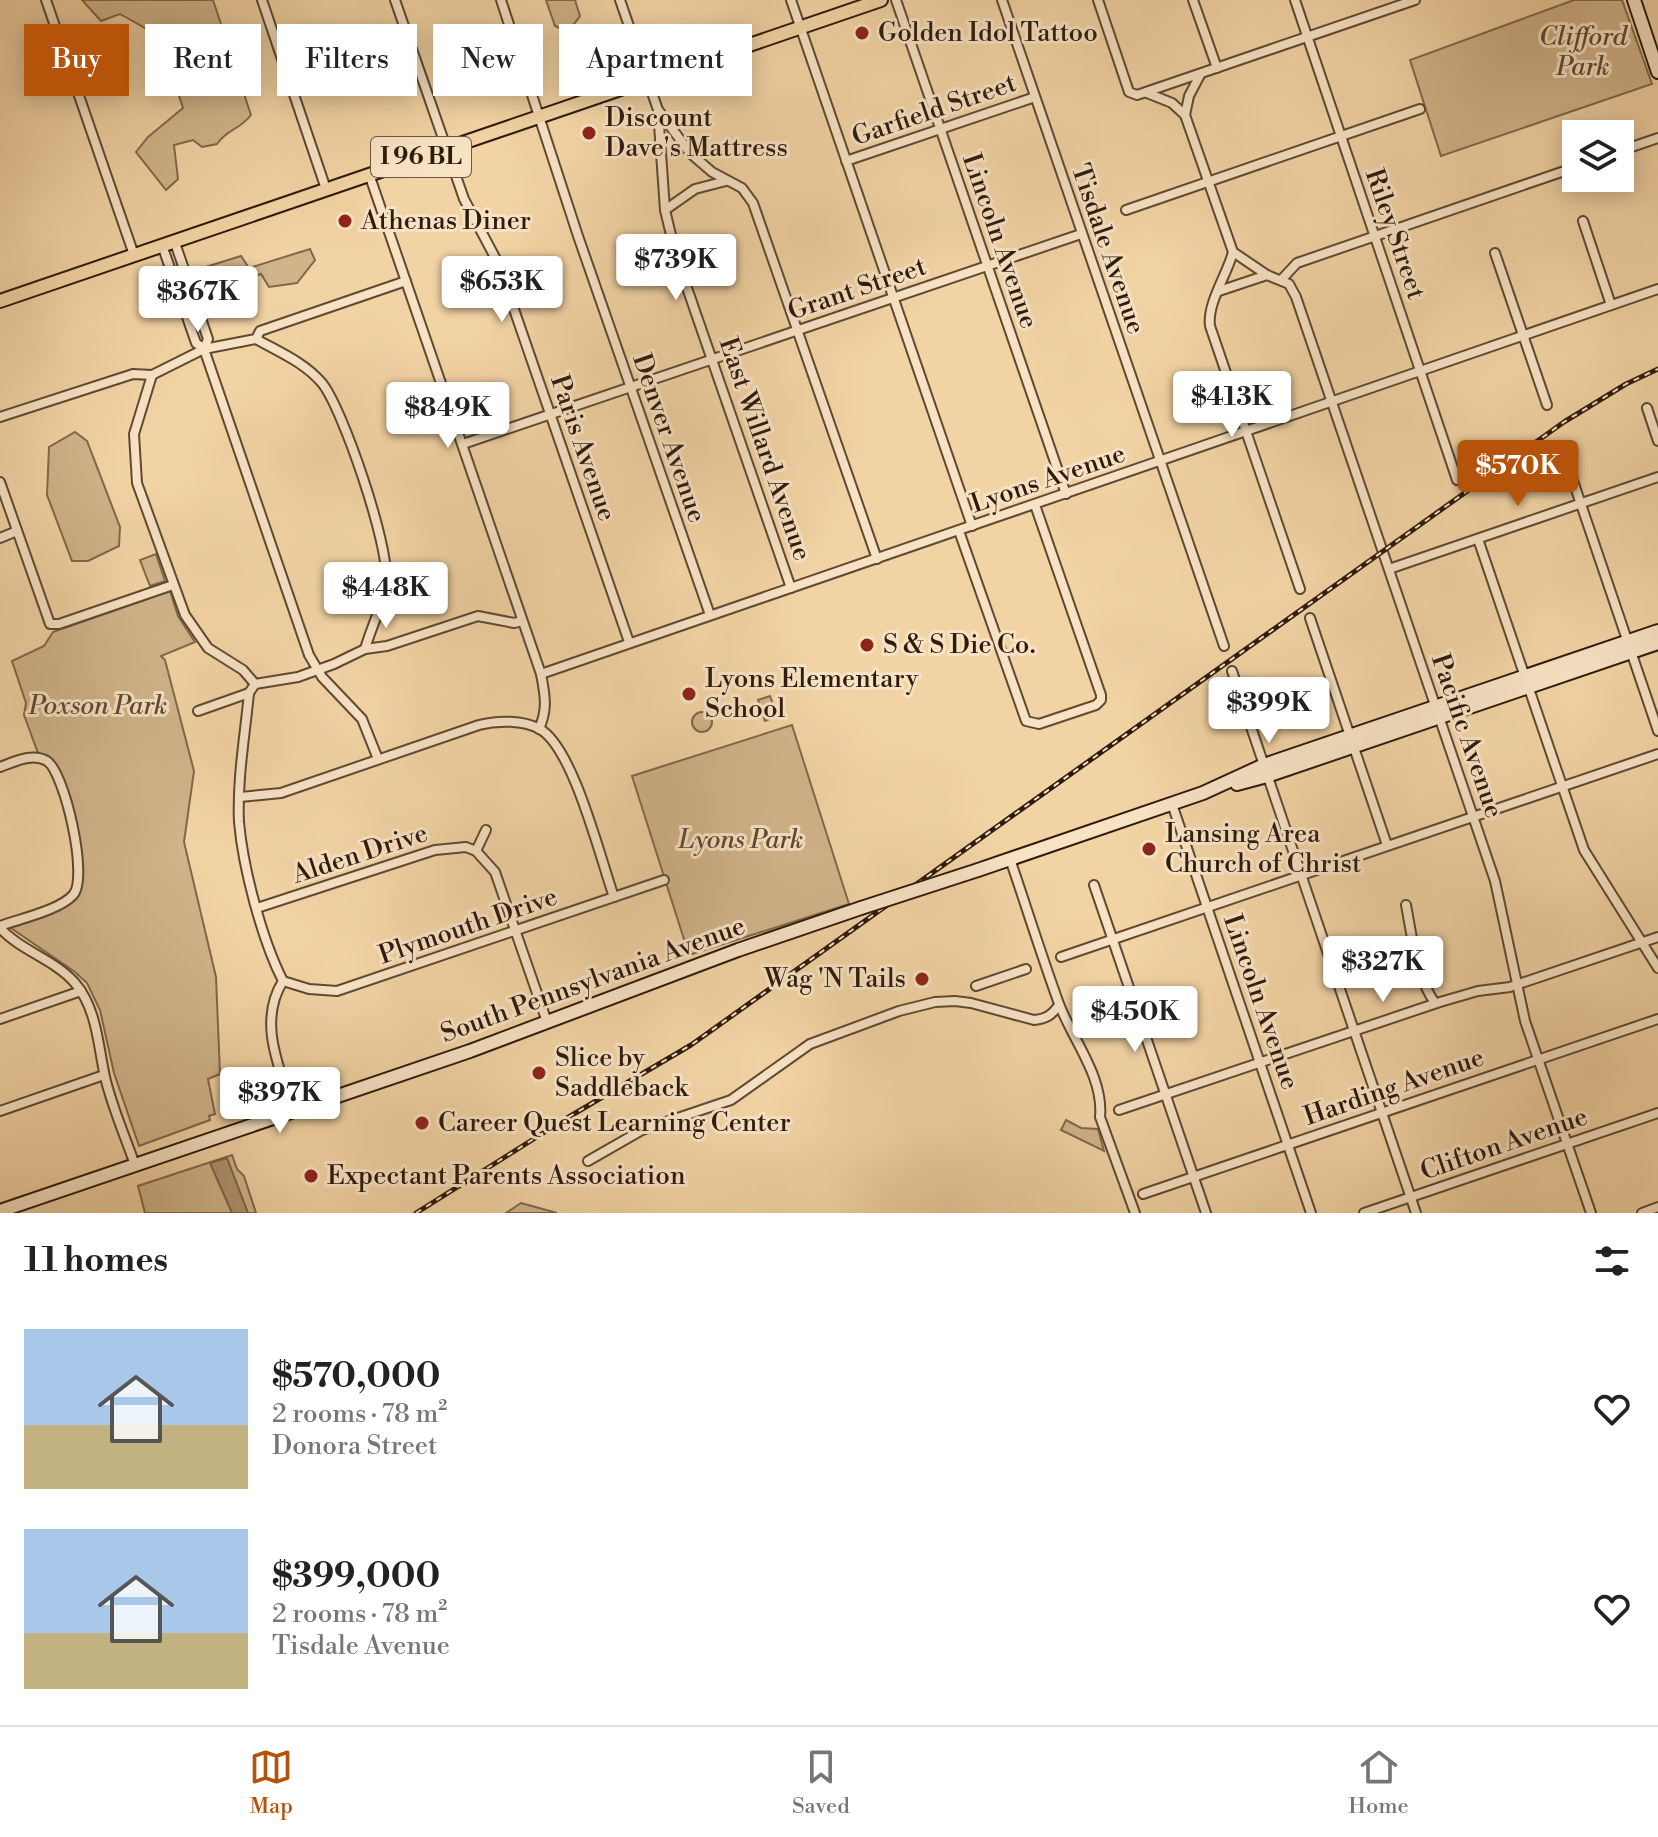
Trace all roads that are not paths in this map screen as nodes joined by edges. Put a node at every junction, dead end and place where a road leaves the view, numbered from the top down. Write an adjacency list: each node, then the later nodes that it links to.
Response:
1 (46, 0): 49 (street)
2 (262, 0): 40 (street)
3 (395, 0): 34 (street, Paris Avenue)
4 (501, 0): 29 (street, Denver Avenue)
5 (620, 0): 15 (street, East Willard Avenue)
6 (791, 0): 16 (street)
7 (881, 0): 16 (main road, I 96 BL)
8 (896, 0): 30 (street, Lincoln Avenue)
9 (1002, 0): 25 (street, Tisdale Avenue)
10 (1098, 0): 22 (street)
11 (1193, 0): 19 (street)
12 (1295, 0): 17 (street, Riley Street)
13 (1415, 0): 17 (street)
14 (1634, 0): 20 (main road)
15 (628, 24)
16 (800, 28): 18 (main road, I 96 BL); 35 (street)
17 (1307, 37): 19 (street); 31 (street, Riley Street)
18 (752, 44)
19 (1217, 68): 21 (street)
20 (1658, 72)
21 (1200, 74): 22 (street); 28 (street)
22 (1146, 92): 28 (street)
23 (598, 96): 29 (main road, I 96 BL)
24 (653, 96): 27 (street, East Willard Avenue)
25 (1035, 97): 30 (street, Garfield Street); 44 (street, Tisdale Avenue)
26 (1420, 109): 31 (street)
27 (658, 110): 38 (street); 41 (street, East Willard Avenue)
28 (1185, 115): 39 (street)
29 (541, 116): 34 (main road, I 96 BL); 66 (street, Denver Avenue)
30 (940, 129): 35 (street, Garfield Street); 50 (street, Lincoln Avenue)
31 (1341, 136): 39 (street); 45 (street, Riley Street)
32 (1658, 138): 33 (street)
33 (1634, 146)
34 (447, 148): 37 (main road, I 96 BL); 70 (street, Paris Avenue)
35 (846, 161): 56 (street)
36 (1562, 172): 45 (street)
37 (369, 174): 40 (main road, I 96 BL); 53 (street)
38 (726, 181): 41 (street); 59 (street)
39 (1208, 182): 42 (street); 47 (street)
40 (326, 189): 46 (main road, I 96 BL)
41 (665, 210): 63 (street, East Willard Avenue)
42 (1126, 210)
43 (1583, 221): 58 (street)
44 (1081, 234): 50 (street, Grant Street); 75 (street, Tisdale Avenue)
45 (1375, 236): 52 (street); 64 (street, Riley Street)
46 (168, 243): 49 (main road, I 96 BL); 62 (street)
47 (1233, 252): 51 (street); 55 (street)
48 (1495, 253): 60 (street)
49 (134, 255): 57 (main road, I 96 BL)
50 (988, 266): 56 (street, Grant Street); 80 (street, Lincoln Avenue)
51 (1267, 275): 52 (street); 55 (street)
52 (1282, 279): 67 (street, Pacific Avenue)
53 (406, 281): 61 (street); 74 (street)
54 (1658, 289): 58 (street, Lyons Avenue)
55 (1219, 291): 72 (street)
56 (893, 298): 59 (street, Grant Street); 83 (street)
57 (0, 301)
58 (1611, 305): 60 (street, Lyons Avenue)
59 (798, 331): 63 (street, Grant Street); 88 (street)
60 (1523, 336): 64 (street, Lyons Avenue); 68 (street)
61 (256, 339): 62 (street); 101 (street)
62 (204, 349): 65 (street); 102 (street)
63 (712, 359): 66 (street, Grant Street); 91 (street, East Willard Avenue)
64 (1420, 372): 67 (street, Lyons Avenue); 78 (street, Riley Street)
65 (152, 375): 71 (street); 90 (street)
66 (631, 388): 70 (street, Grant Street); 93 (street, Denver Avenue)
67 (1331, 402): 72 (street, Lyons Avenue); 89 (street, Pacific Avenue)
68 (1547, 405)
69 (1647, 408): 73 (street)
70 (550, 415): 74 (street, Grant Street); 97 (street, Paris Avenue)
71 (0, 417)
72 (1246, 432): 75 (street, Lyons Avenue); 92 (street)
73 (1658, 441)
74 (463, 444): 95 (street)
75 (1161, 462): 80 (street, Lyons Avenue); 99 (street, Tisdale Avenue)
76 (1569, 469): 81 (street)
77 (1658, 477): 81 (street)
78 (1457, 480)
79 (0, 482): 84 (street)
80 (1066, 494): 82 (street, Lyons Avenue)
81 (1581, 503): 87 (street); 100 (street)
82 (1035, 505): 83 (street, Lyons Avenue); 85 (street)
83 (972, 526): 85 (street, Lyons Avenue)
84 (17, 531): 86 (street); 90 (street)
85 (959, 531): 88 (street, Lyons Avenue)
86 (0, 538)
87 (1478, 539): 89 (street); 105 (street)
88 (877, 559): 91 (street, Lyons Avenue)
89 (1389, 569): 109 (street, Pacific Avenue)
90 (173, 585): 106 (street)
91 (791, 588): 93 (street, Lyons Avenue)
92 (1300, 589)
93 (710, 615): 97 (street, Lyons Avenue)
94 (1310, 618): 112 (street)
95 (522, 621): 101 (street); 104 (street)
96 (1658, 631): 100 (main road, South Pennsylvania Avenue)
97 (629, 642): 104 (street, Lyons Avenue)
98 (1658, 643): 100 (main road, South Pennsylvania Avenue)
99 (1224, 646)
100 (1629, 647): 105 (main road, South Pennsylvania Avenue); 111 (street)
101 (365, 649): 102 (street)
102 (317, 670): 106 (street); 114 (street)
103 (1232, 671): 116 (street)
104 (541, 674): 110 (street)
105 (1526, 682): 109 (main road, South Pennsylvania Avenue); 117 (street)
106 (255, 684): 107 (street)
107 (249, 693): 108 (street); 118 (street)
108 (198, 711)
109 (1437, 713): 112 (main road, South Pennsylvania Avenue); 120 (street, Pacific Avenue)
110 (539, 729): 114 (street); 128 (street)
111 (1658, 731)
112 (1352, 742): 116 (main road, South Pennsylvania Avenue); 122 (street)
113 (1658, 754): 117 (street)
114 (378, 759): 118 (street)
115 (0, 767): 132 (street)
116 (1266, 771): 119 (main road, South Pennsylvania Avenue); 125 (street)
117 (1562, 786): 120 (street); 136 (street)
118 (240, 797): 131 (street)
119 (1172, 804): 124 (main road, South Pennsylvania Avenue); 130 (street, Lincoln Avenue)
120 (1473, 816): 122 (street); 141 (street, Pacific Avenue)
121 (486, 830): 123 (street)
122 (1387, 845): 125 (street)
123 (476, 851): 131 (street, Alden Drive); 133 (street)
124 (1010, 859): 145 (street); 148 (main road, South Pennsylvania Avenue, bridge)
125 (1301, 875): 130 (street); 149 (street)
126 (664, 880): 128 (street, Plymouth Drive)
127 (1094, 885): 135 (street)
128 (614, 897): 133 (street, Plymouth Drive)
129 (1406, 905): 144 (street)
130 (1207, 907): 135 (street); 151 (street, Lincoln Avenue)
131 (257, 908): 140 (street)
132 (0, 927): 143 (street)
133 (516, 930): 140 (street, Plymouth Drive); 148 (street)
134 (1658, 937): 136 (street)
135 (1112, 939): 137 (street); 153 (street)
136 (1641, 943): 138 (street); 141 (street)
137 (1061, 957)
138 (1658, 968)
139 (1026, 969): 142 (street)
140 (283, 981): 156 (street)
141 (1517, 985): 144 (street); 150 (street, Pacific Avenue)
142 (976, 986)
143 (81, 991): 146 (street); 152 (street)
144 (1435, 1003): 149 (street)
145 (1059, 1005): 161 (street); 168 (street)
146 (0, 1019)
147 (1658, 1019): 150 (street, Harding Avenue)
148 (547, 1022): 156 (main road, South Pennsylvania Avenue)
149 (1354, 1031): 151 (street); 157 (street)
150 (1538, 1059): 157 (street, Harding Avenue); 159 (street, Pacific Avenue)
151 (1260, 1063): 153 (street); 160 (street, Lincoln Avenue)
152 (104, 1075): 155 (street); 162 (street)
153 (1165, 1095): 154 (street); 163 (street)
154 (1119, 1110)
155 (0, 1111)
156 (293, 1111): 162 (main road, South Pennsylvania Avenue)
157 (1382, 1113): 160 (street, Harding Avenue); 165 (street)
158 (1658, 1113): 159 (street, Clifton Avenue)
159 (1567, 1144): 165 (street, Clifton Avenue); 173 (street, Pacific Avenue)
160 (1288, 1145): 163 (street, Harding Avenue); 170 (street, Lincoln Avenue)
161 (588, 1161)
162 (135, 1165): 167 (main road, South Pennsylvania Avenue)
163 (1193, 1177): 164 (street, Harding Avenue); 169 (street)
164 (1143, 1194)
165 (1411, 1197): 171 (street, Clifton Avenue); 172 (street)
166 (1658, 1207): 174 (street)
167 (0, 1211)
168 (1135, 1213)
169 (1206, 1213)
170 (1311, 1213)
171 (1364, 1213)
172 (1416, 1213)
173 (1591, 1213)
174 (1642, 1213)

